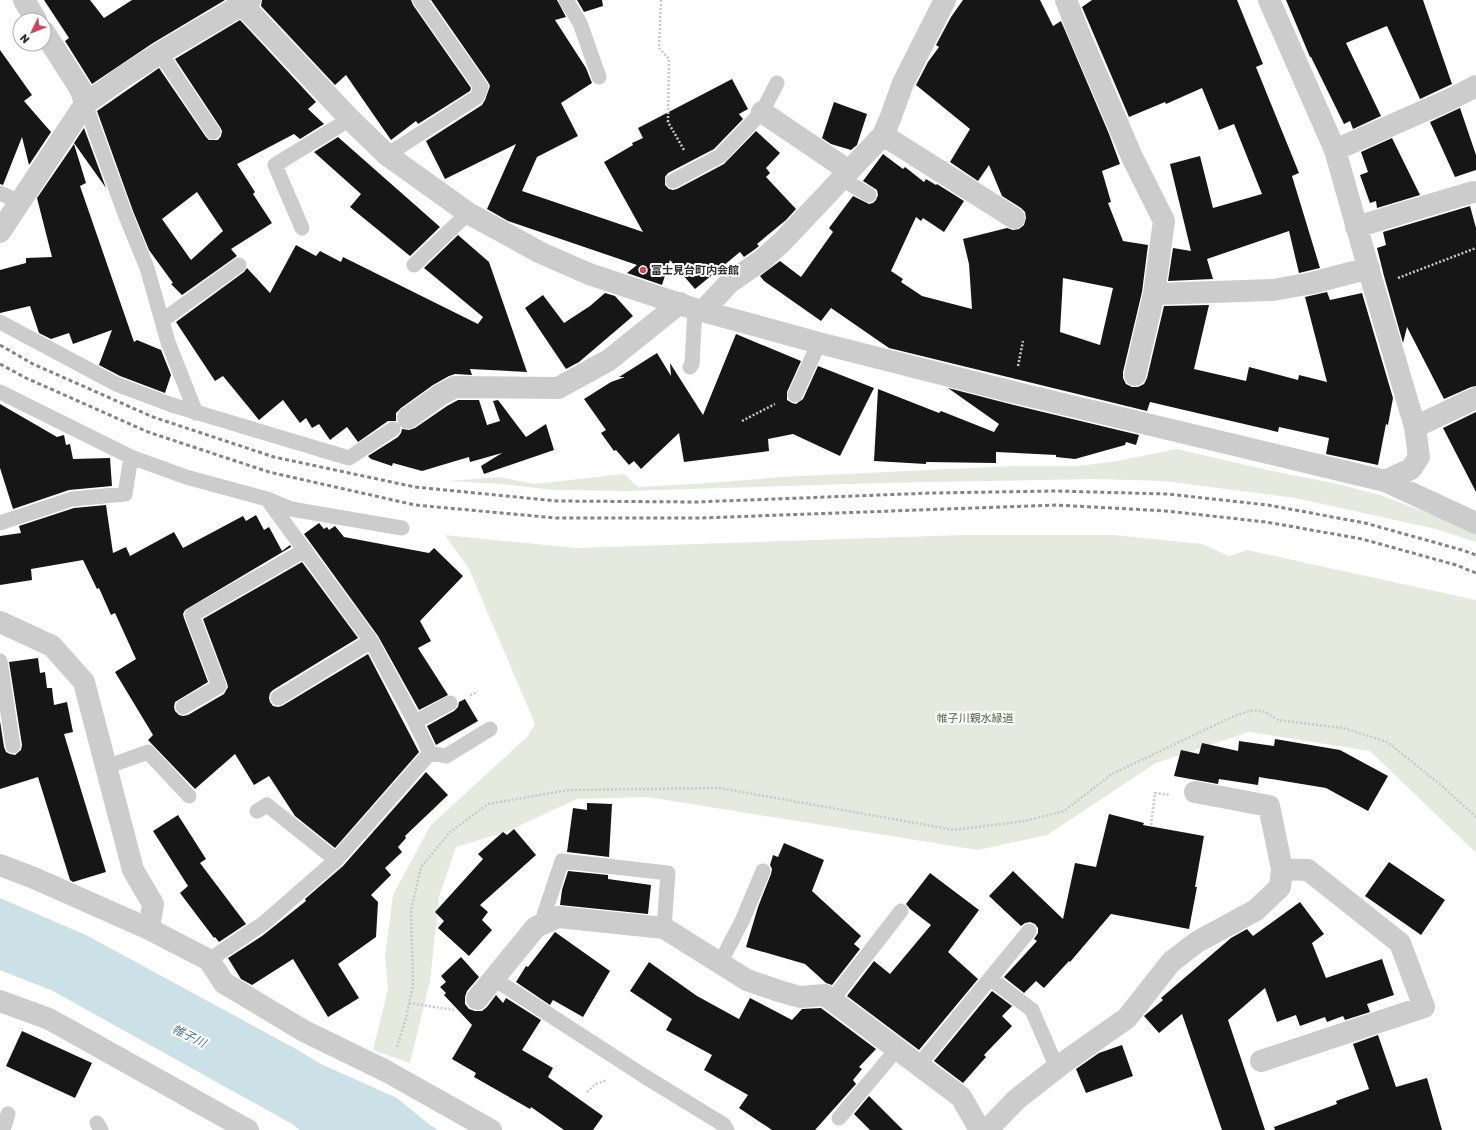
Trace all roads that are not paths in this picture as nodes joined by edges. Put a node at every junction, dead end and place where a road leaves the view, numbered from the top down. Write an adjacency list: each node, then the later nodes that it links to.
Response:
1 (24, 0): 8 (street)
2 (420, 0): 20 (lane)
3 (566, 0): 11 (lane)
4 (945, 0): 18 (street)
5 (1066, 0): 34 (street)
6 (1269, 0): 19 (street)
7 (243, 2): 10 (street); 16 (street)
8 (31, 12)
9 (52, 45): 14 (street)
10 (160, 53): 14 (street); 17 (lane)
11 (599, 78)
12 (777, 83): 15 (lane)
13 (1476, 86): 19 (street)
14 (85, 104): 25 (street); 36 (lane)
15 (762, 112): 21 (street); 22 (lane)
16 (350, 119): 20 (street); 29 (lane)
17 (213, 132)
18 (883, 135): 21 (street); 27 (street)
19 (1335, 150): 28 (street)
20 (387, 155): 26 (street)
21 (846, 175): 24 (lane); 35 (street)
22 (673, 181)
23 (1473, 192): 28 (street)
24 (868, 194)
25 (10, 198): 30 (street)
26 (468, 213): 32 (lane); 35 (street)
27 (1014, 218)
28 (1356, 227): 33 (street)
29 (302, 228)
30 (0, 232)
31 (239, 265): 36 (lane)
32 (414, 265)
33 (1371, 278): 34 (street); 46 (street)
34 (1154, 294): 40 (street)
35 (692, 307): 38 (street); 39 (lane); 45 (street)
36 (162, 320): 44 (lane)
37 (0, 322): 44 (lane)
38 (819, 343): 42 (lane); 48 (street)
39 (690, 367)
40 (1135, 375)
41 (0, 392): 47 (lane)
42 (795, 395)
43 (1476, 398): 46 (street)
44 (196, 412): 45 (lane)
45 (400, 423)
46 (1415, 426): 48 (street)
47 (131, 457): 49 (lane); 51 (lane)
48 (1385, 481): 50 (street)
49 (267, 499): 52 (lane); 53 (lane)
50 (1476, 522)
51 (0, 523)
52 (402, 528)
53 (305, 550): 55 (lane); 59 (lane)
54 (0, 622): 64 (street)
55 (371, 641): 57 (lane); 60 (lane)
56 (0, 661): 62 (lane)
57 (278, 698)
58 (450, 703): 60 (lane)
59 (182, 707)
60 (415, 722): 63 (lane)
61 (490, 729): 63 (lane)
62 (13, 746)
63 (430, 753): 68 (lane)
64 (106, 767): 66 (lane); 75 (street)
65 (1195, 792): 70 (street)
66 (189, 796)
67 (257, 811): 68 (lane)
68 (336, 860): 77 (lane)
69 (0, 865): 75 (street)
70 (1282, 869): 85 (street); 87 (street)
71 (763, 871): 78 (lane)
72 (901, 911): 82 (lane)
73 (541, 924): 74 (street); 74 (lane); 80 (street)
74 (664, 928): 78 (street)
75 (150, 929): 77 (street)
76 (1029, 931): 79 (lane)
77 (209, 960): 92 (street)
78 (720, 963): 82 (street)
79 (991, 978): 86 (lane); 87 (lane)
80 (494, 979): 81 (street); 93 (lane)
81 (477, 999)
82 (832, 1000): 84 (street)
83 (0, 1001): 91 (street)
84 (897, 1049): 86 (street); 89 (lane)
85 (1261, 1061)
86 (919, 1065): 94 (street)
87 (1057, 1068): 95 (street)
88 (8, 1114): 90 (lane)
89 (839, 1118)
90 (3, 1130)
91 (248, 1130)
92 (491, 1130)
93 (727, 1130)
94 (980, 1130)
95 (987, 1130)

